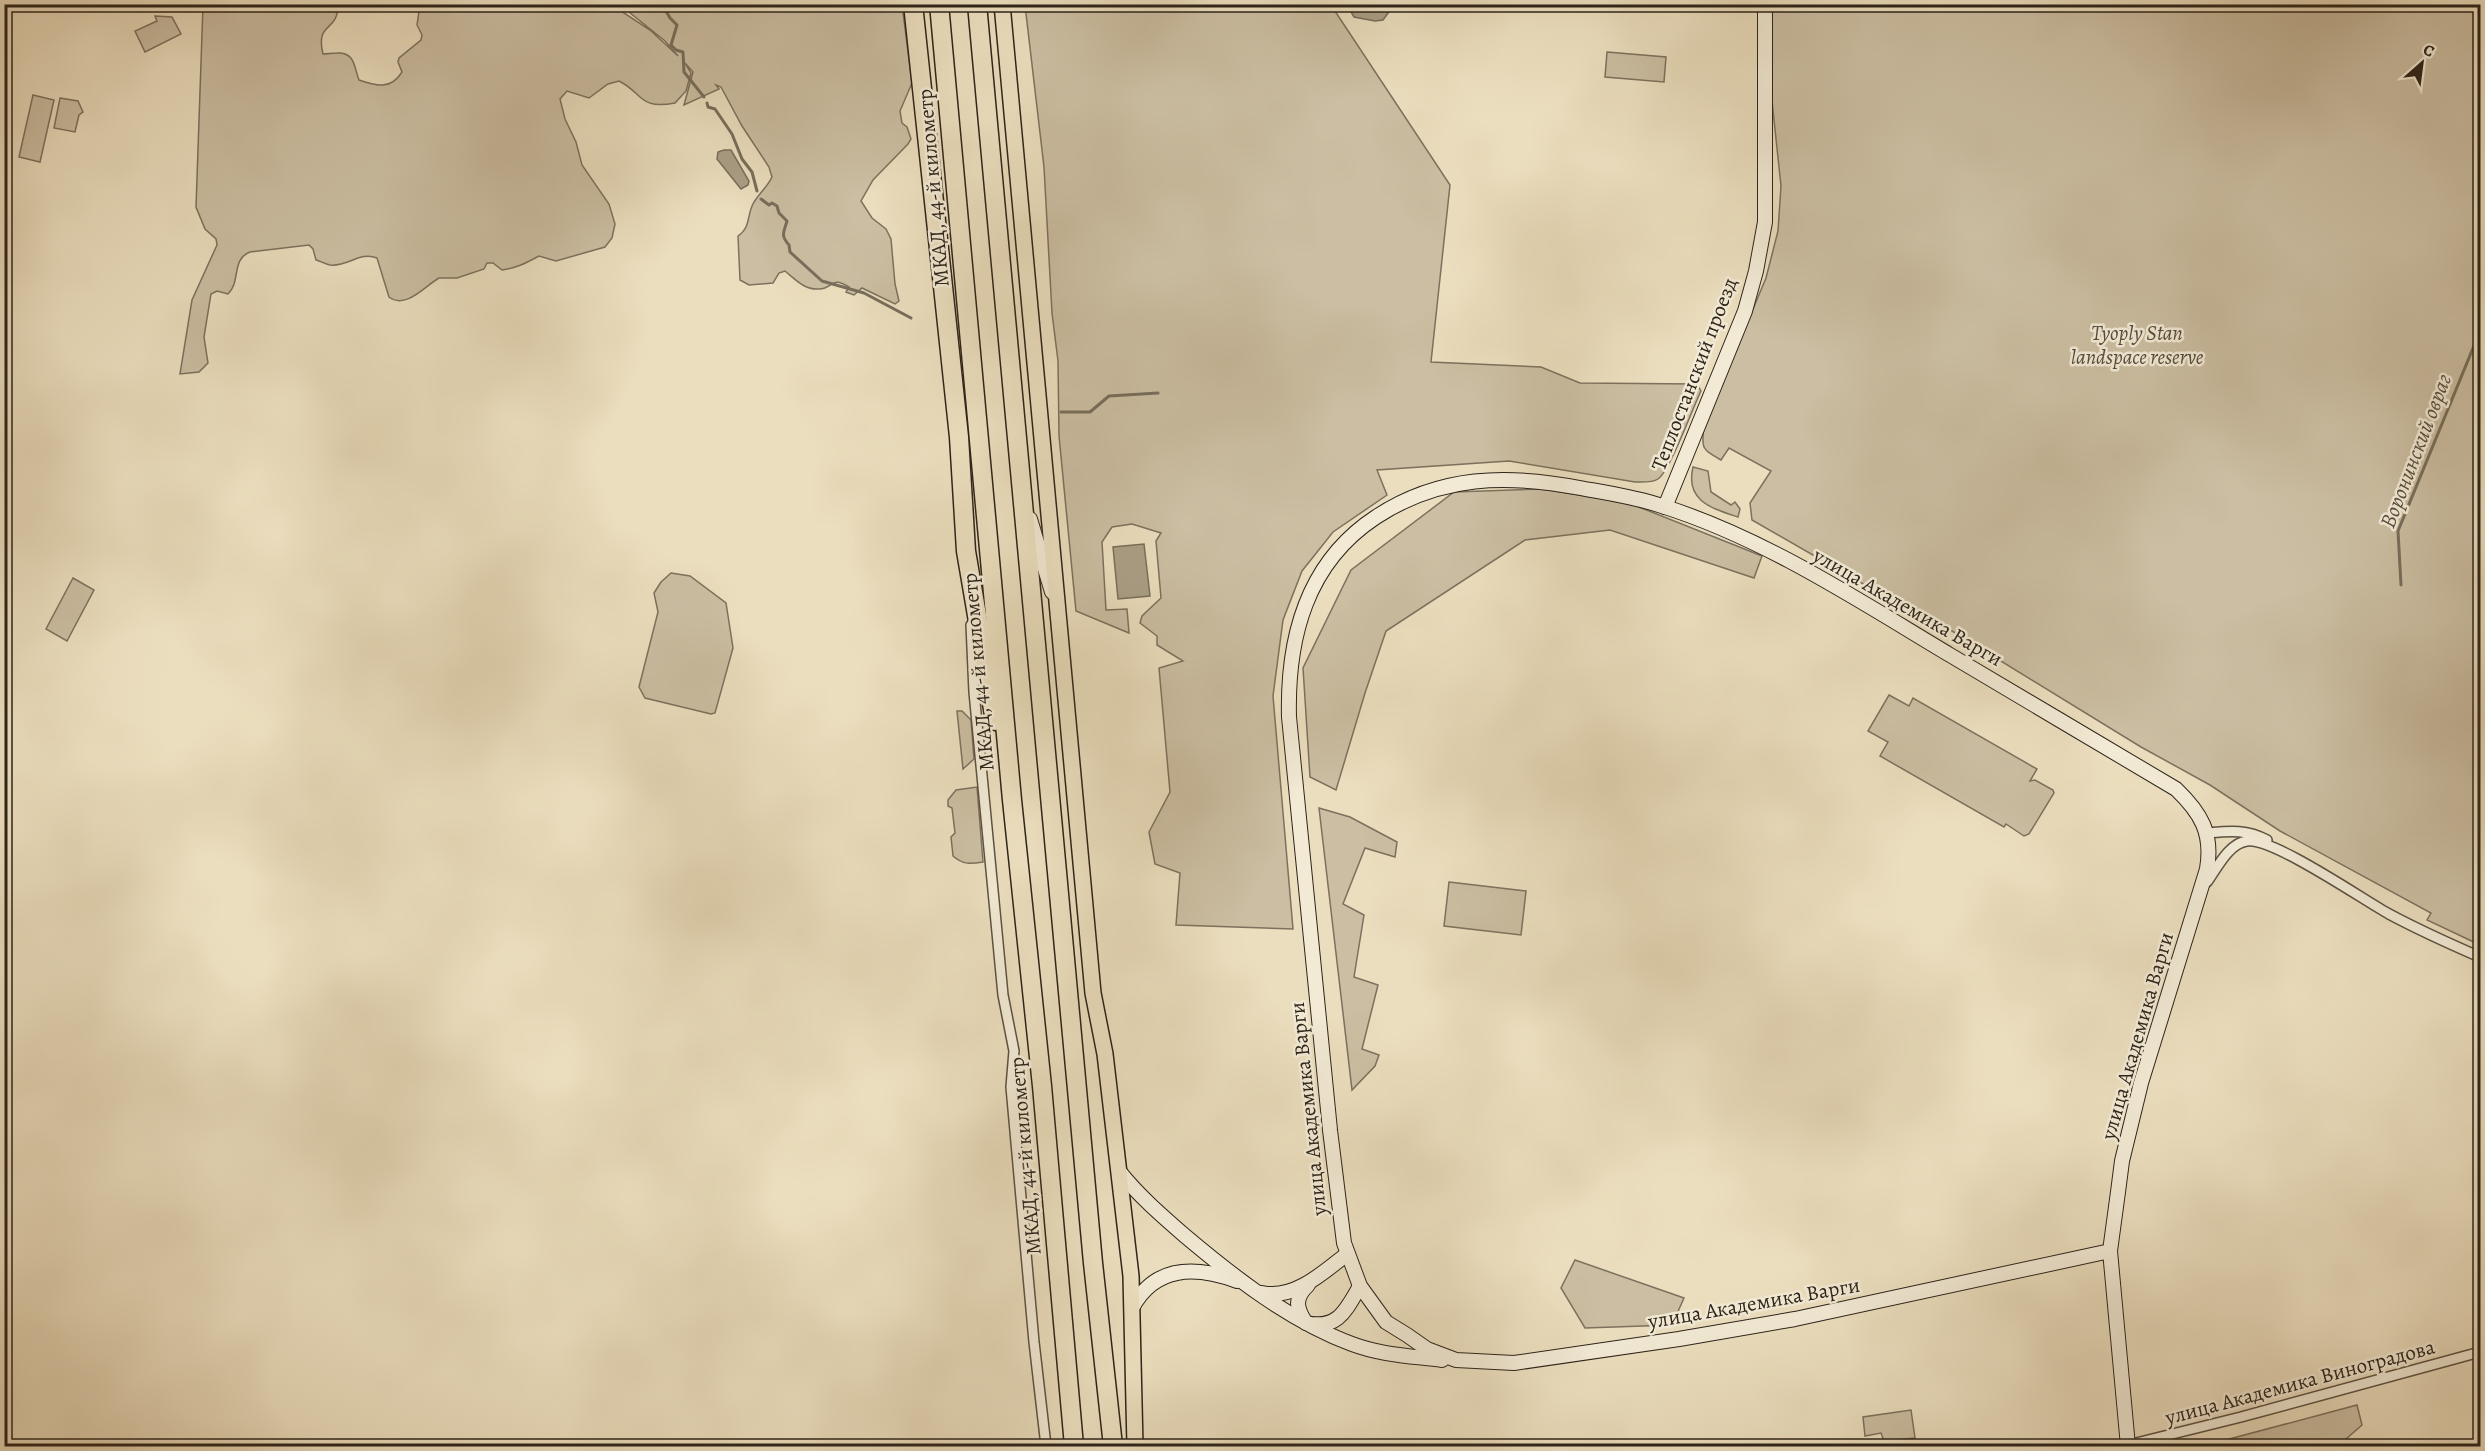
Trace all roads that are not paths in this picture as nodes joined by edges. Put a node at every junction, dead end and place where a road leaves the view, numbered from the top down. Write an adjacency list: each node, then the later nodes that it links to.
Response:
1 (913, 4): 8 (highway)
2 (939, 4): 10 (highway, МКАД, 44-й километр)
3 (976, 4): 6 (highway)
4 (1002, 4): 9 (main road)
5 (1766, 4): 7 (street, Теплостанский проезд)
6 (1020, 484): 9 (street); 27 (highway)
7 (1665, 507): 11 (street, улица Академика Варги); 17 (street, улица Академика Варги)
8 (966, 550): 10 (highway); 25 (street)
9 (1058, 612): 15 (main road)
10 (1012, 800): 26 (highway, МКАД, 44-й километр)
11 (2207, 833): 12 (street); 13 (street, улица Академика Варги)
12 (2289, 855): 13 (street); 14 (street)
13 (2202, 890): 16 (street, улица Академика Варги)
14 (2481, 957)
15 (1119, 1171): 20 (street); 21 (main road)
16 (2110, 1251): 24 (street, улица Академика Варги); 29 (street)
17 (1347, 1254): 18 (street); 19 (street, улица Академика Варги)
18 (1317, 1277): 20 (street); 22 (street)
19 (1360, 1287): 22 (street); 24 (street, улица Академика Варги)
20 (1258, 1292): 21 (street); 22 (street)
21 (1132, 1308): 28 (main road)
22 (1306, 1323): 24 (street)
23 (2481, 1352): 29 (street, улица Академика Виноградова)
24 (1468, 1362)
25 (1046, 1446)
26 (1074, 1446)
27 (1113, 1446)
28 (1135, 1446)
29 (2128, 1446)

